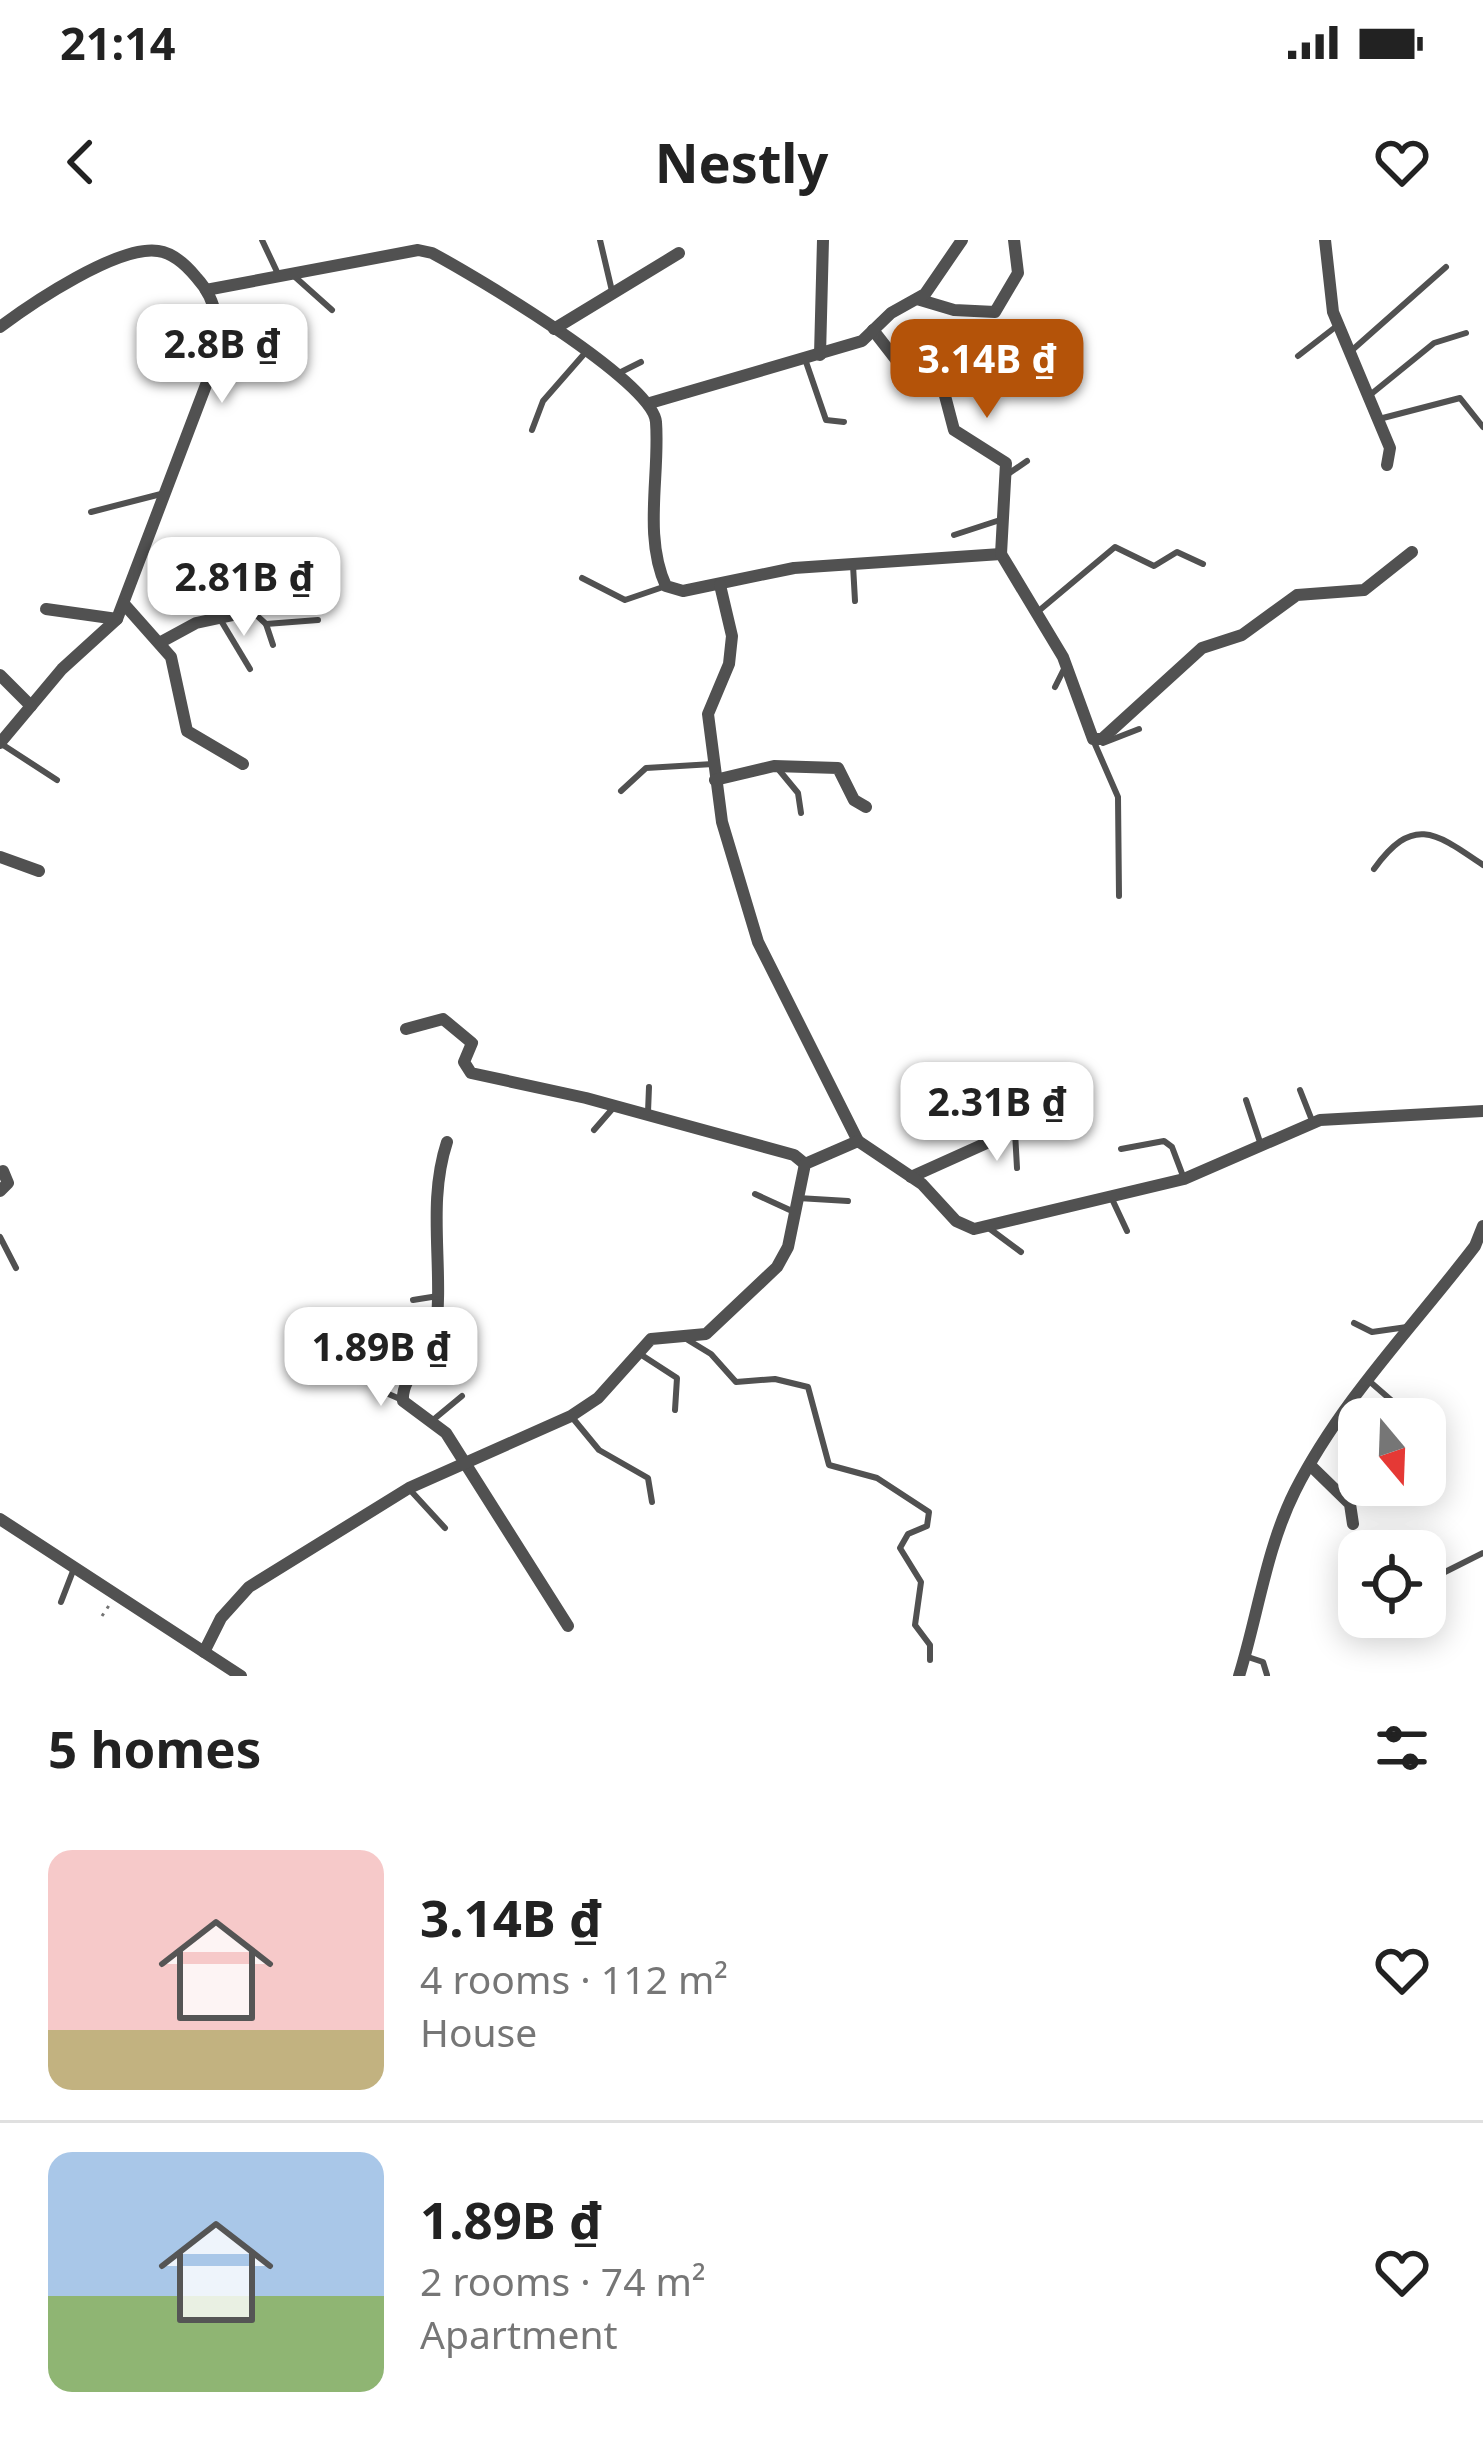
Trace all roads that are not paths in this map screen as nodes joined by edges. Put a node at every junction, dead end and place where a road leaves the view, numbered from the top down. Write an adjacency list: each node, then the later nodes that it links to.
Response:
1 (262, 240): 11 (lane)
2 (600, 240): 13 (lane)
3 (824, 240): 23 (street)
4 (962, 240): 14 (street)
5 (1014, 240): 14 (street)
6 (1324, 240): 16 (street)
7 (135, 246): 12 (street); 17 (street)
8 (430, 247): 11 (street); 18 (street)
9 (679, 253): 13 (street)
10 (1446, 267): 22 (lane)
11 (285, 275): 12 (street); 15 (lane)
12 (206, 290): 37 (street)
13 (612, 291): 18 (street)
14 (916, 299): 19 (street)
15 (332, 310)
16 (1338, 325): 22 (street); 24 (lane)
17 (0, 327)
18 (554, 329): 21 (street)
19 (873, 330): 23 (street); 36 (street)
20 (1466, 334): 28 (lane)
21 (588, 351): 27 (street); 33 (lane)
22 (1348, 354): 28 (street)
23 (820, 355): 25 (street)
24 (1298, 356)
25 (805, 359): 29 (street); 31 (lane)
26 (641, 362): 27 (lane)
27 (617, 374): 29 (street)
28 (1366, 399): 30 (street)
29 (650, 403): 48 (street)
30 (1376, 420): 32 (lane); 35 (street)
31 (844, 422)
32 (1483, 427)
33 (532, 430)
34 (1027, 460): 36 (lane)
35 (1387, 465)
36 (1008, 474): 39 (street)
37 (161, 494): 38 (lane); 50 (street)
38 (91, 512)
39 (1000, 520): 40 (lane); 42 (street)
40 (954, 535)
41 (1412, 552): 66 (street)
42 (1001, 554): 44 (street); 53 (street)
43 (1202, 564): 53 (lane)
44 (853, 565): 47 (street); 49 (lane)
45 (582, 578): 48 (lane)
46 (263, 580): 52 (street)
47 (720, 585): 48 (street); 69 (street)
48 (666, 586)
49 (854, 601)
50 (124, 604): 54 (street); 58 (street)
51 (46, 609): 54 (street)
52 (252, 611): 55 (street); 57 (lane)
53 (1034, 614): 60 (street)
54 (117, 619): 64 (street)
55 (220, 619): 58 (street); 61 (lane)
56 (318, 620): 57 (lane)
57 (266, 624): 59 (lane)
58 (161, 642): 68 (street)
59 (273, 645)
60 (1066, 665): 63 (lane); 66 (street)
61 (250, 668)
62 (0, 674): 64 (street)
63 (1054, 686)
64 (31, 706): 67 (street)
65 (1138, 729): 66 (lane)
66 (1094, 742): 80 (lane)
67 (0, 743): 71 (lane)
68 (243, 764)
69 (713, 764): 72 (street); 73 (lane)
70 (774, 766): 72 (street); 74 (street); 75 (lane)
71 (57, 780)
72 (715, 780): 92 (street)
73 (621, 791)
74 (866, 807)
75 (802, 813)
76 (0, 856): 79 (street)
77 (1483, 865): 78 (lane)
78 (1374, 869)
79 (39, 871)
80 (1119, 896)
81 (406, 1029): 86 (street)
82 (649, 1087): 88 (lane)
83 (1034, 1087): 90 (street)
84 (1300, 1090): 89 (lane)
85 (1246, 1100): 95 (lane)
86 (614, 1107): 88 (street); 91 (lane)
87 (1483, 1111): 89 (street)
88 (648, 1116): 96 (street)
89 (1312, 1123): 95 (street)
90 (1014, 1129): 97 (lane); 99 (street)
91 (594, 1130)
92 (858, 1141): 96 (street); 99 (street)
93 (447, 1142): 113 (street)
94 (1121, 1149): 100 (lane)
95 (1262, 1149): 100 (street)
96 (806, 1164): 103 (street)
97 (1017, 1168)
98 (3, 1171): 101 (street)
99 (911, 1177): 108 (street)
100 (1184, 1179): 104 (street)
101 (0, 1191)
102 (754, 1194): 106 (lane)
103 (798, 1198): 105 (lane); 106 (street)
104 (1112, 1199): 108 (street); 109 (lane)
105 (848, 1201)
106 (795, 1213): 117 (street)
107 (1483, 1226): 116 (street)
108 (987, 1227): 111 (lane)
109 (1127, 1231)
110 (0, 1237): 112 (lane)
111 (1021, 1252)
112 (16, 1268)
113 (438, 1296): 114 (lane); 123 (street)
114 (413, 1300)
115 (1354, 1323): 116 (lane)
116 (1406, 1327): 120 (street)
117 (678, 1334): 118 (street); 141 (lane)
118 (637, 1353): 124 (lane); 125 (street)
119 (354, 1361): 123 (lane)
120 (1369, 1380): 122 (lane); 128 (street)
121 (462, 1396): 126 (lane)
122 (1389, 1398)
123 (403, 1401): 126 (street)
124 (675, 1410)
125 (571, 1416): 127 (street); 130 (lane)
126 (434, 1420): 127 (street)
127 (466, 1463): 129 (street); 138 (street)
128 (1311, 1466): 132 (street); 140 (street)
129 (409, 1488): 133 (lane); 139 (street)
130 (652, 1502)
131 (0, 1519): 135 (street)
132 (1353, 1524)
133 (445, 1528)
134 (1483, 1553): 136 (lane)
135 (74, 1571): 137 (lane); 139 (street)
136 (1446, 1571)
137 (61, 1602)
138 (568, 1626)
139 (204, 1652): 143 (street)
140 (1246, 1656): 142 (lane); 144 (street)
141 (930, 1660)
142 (1267, 1675)
143 (241, 1676)
144 (1239, 1676)

